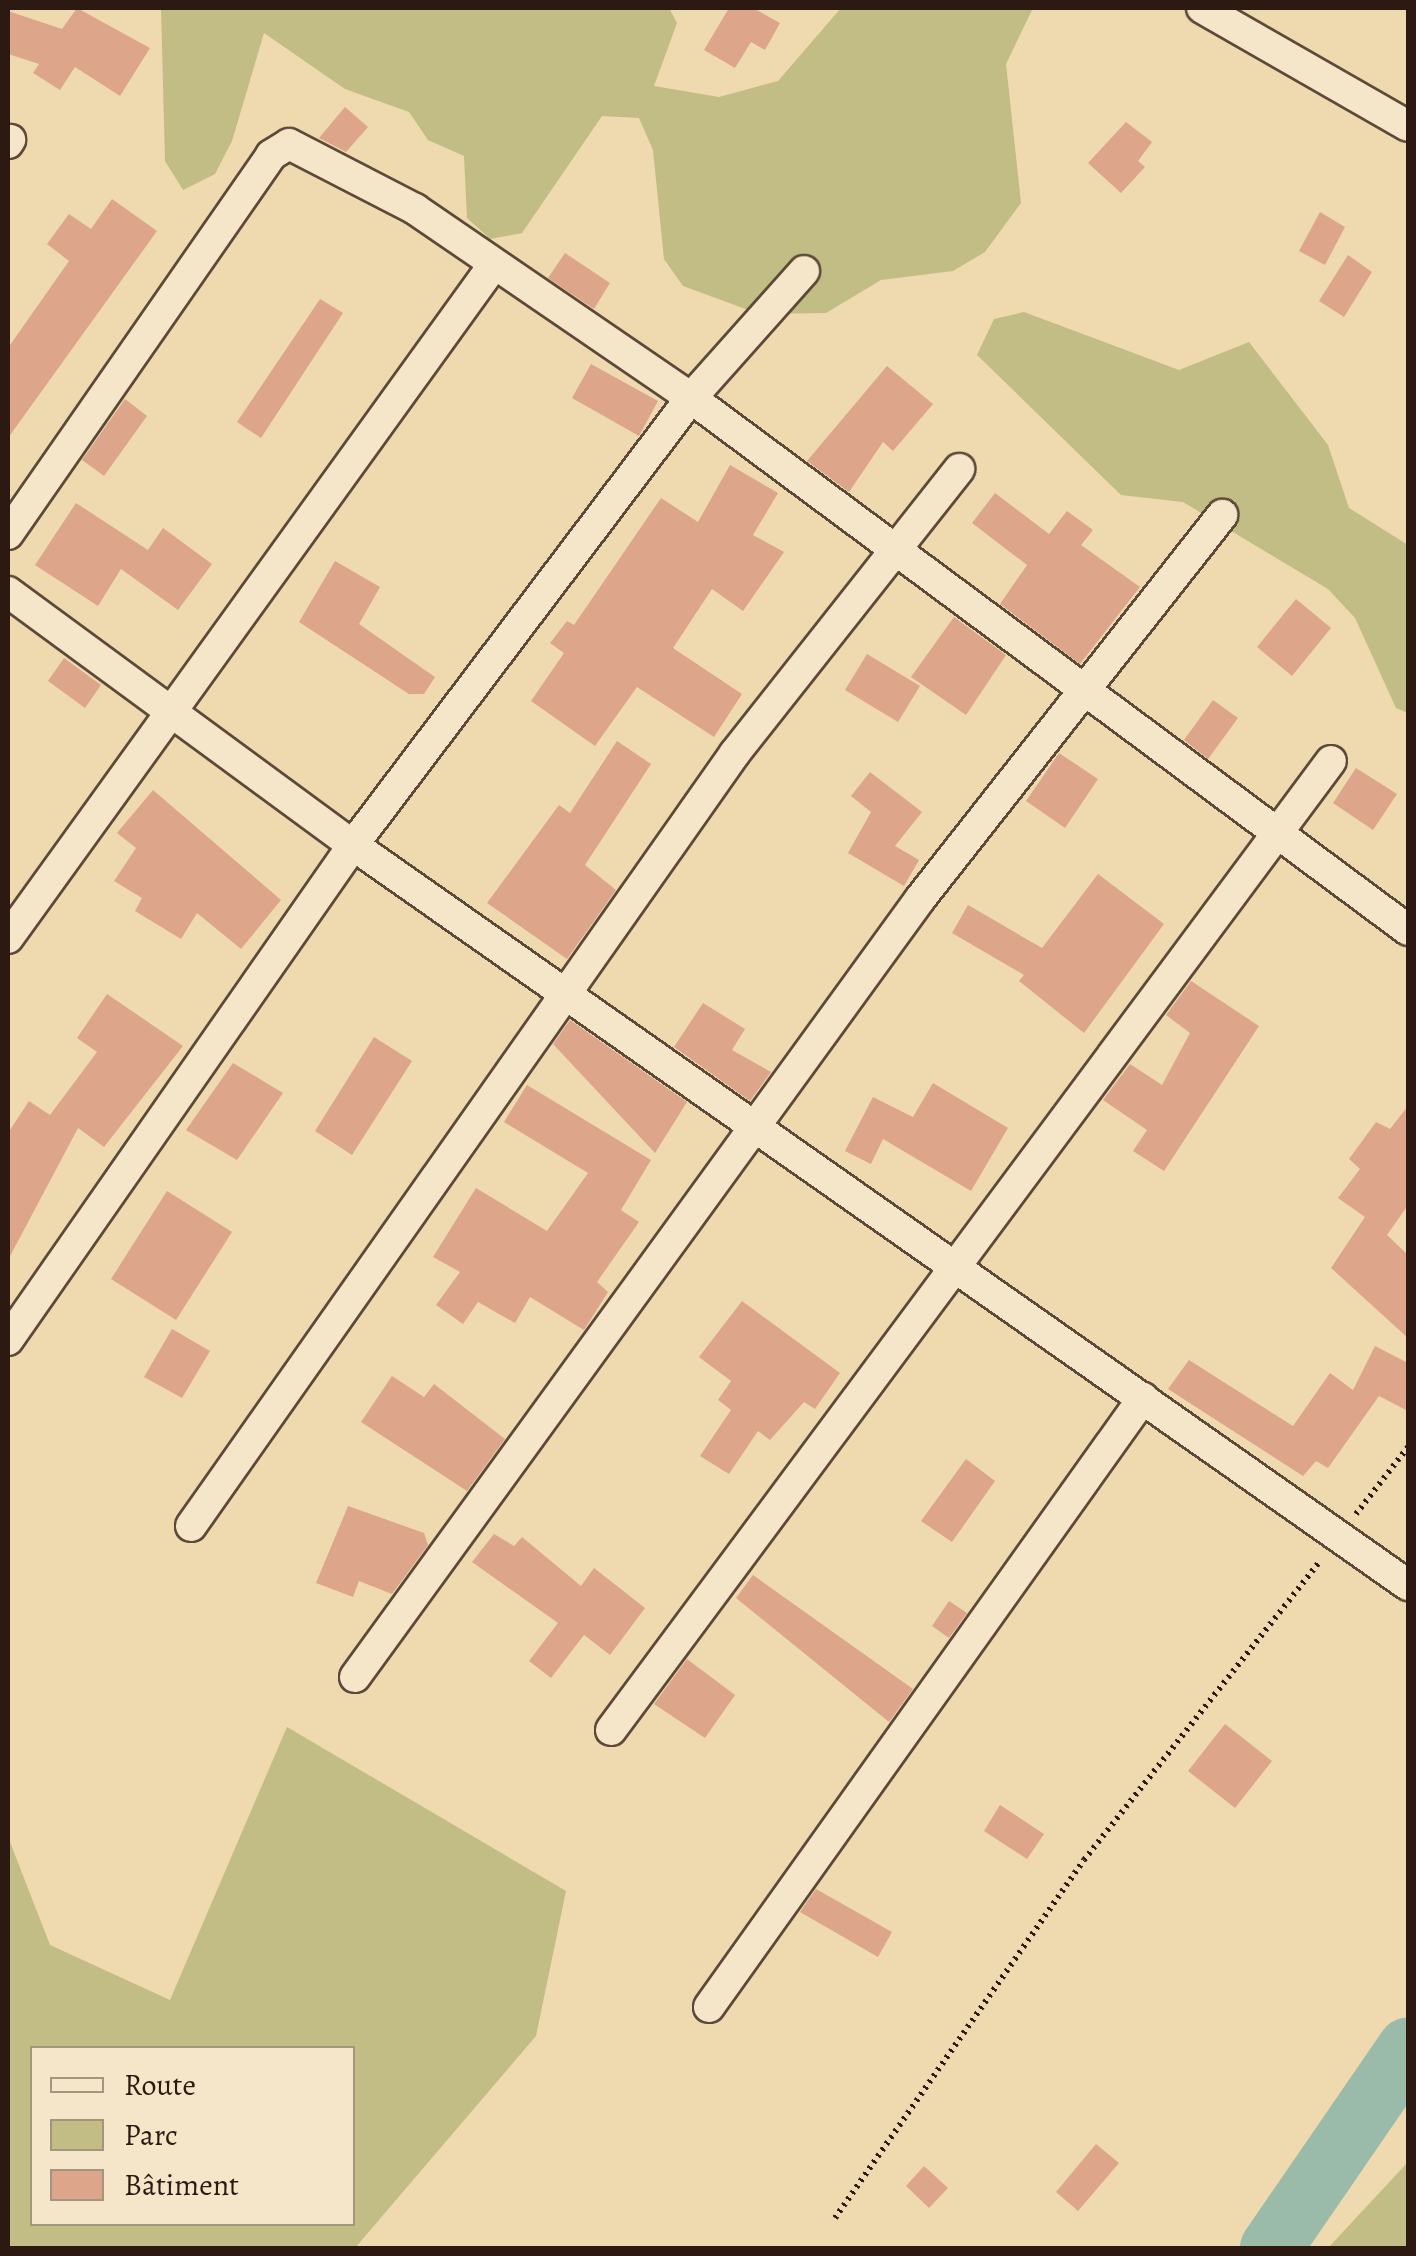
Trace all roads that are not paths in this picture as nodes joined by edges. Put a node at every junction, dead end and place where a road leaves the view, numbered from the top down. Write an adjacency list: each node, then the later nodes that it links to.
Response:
1 (1202, 8): 2 (street)
2 (1408, 126)
3 (492, 267): 5 (street); 8 (street); 12 (street)
4 (804, 270): 5 (street)
5 (691, 398): 9 (street); 15 (street)
6 (959, 469): 9 (street)
7 (1222, 515): 11 (street)
8 (8, 534)
9 (896, 551): 11 (street); 18 (street)
10 (8, 592): 12 (street)
11 (1082, 688): 14 (street); 19 (street)
12 (168, 710): 15 (street); 17 (street)
13 (1331, 761): 14 (street)
14 (1278, 831): 16 (street); 20 (street)
15 (352, 846): 18 (street); 21 (street)
16 (1408, 930)
17 (8, 938)
18 (566, 993): 19 (street); 23 (street)
19 (756, 1130): 20 (street); 25 (street)
20 (949, 1267): 22 (street); 26 (street)
21 (8, 1340)
22 (1143, 1398): 24 (street); 27 (street)
23 (191, 1526)
24 (1408, 1586)
25 (355, 1677)
26 (610, 1730)
27 (710, 2007)

